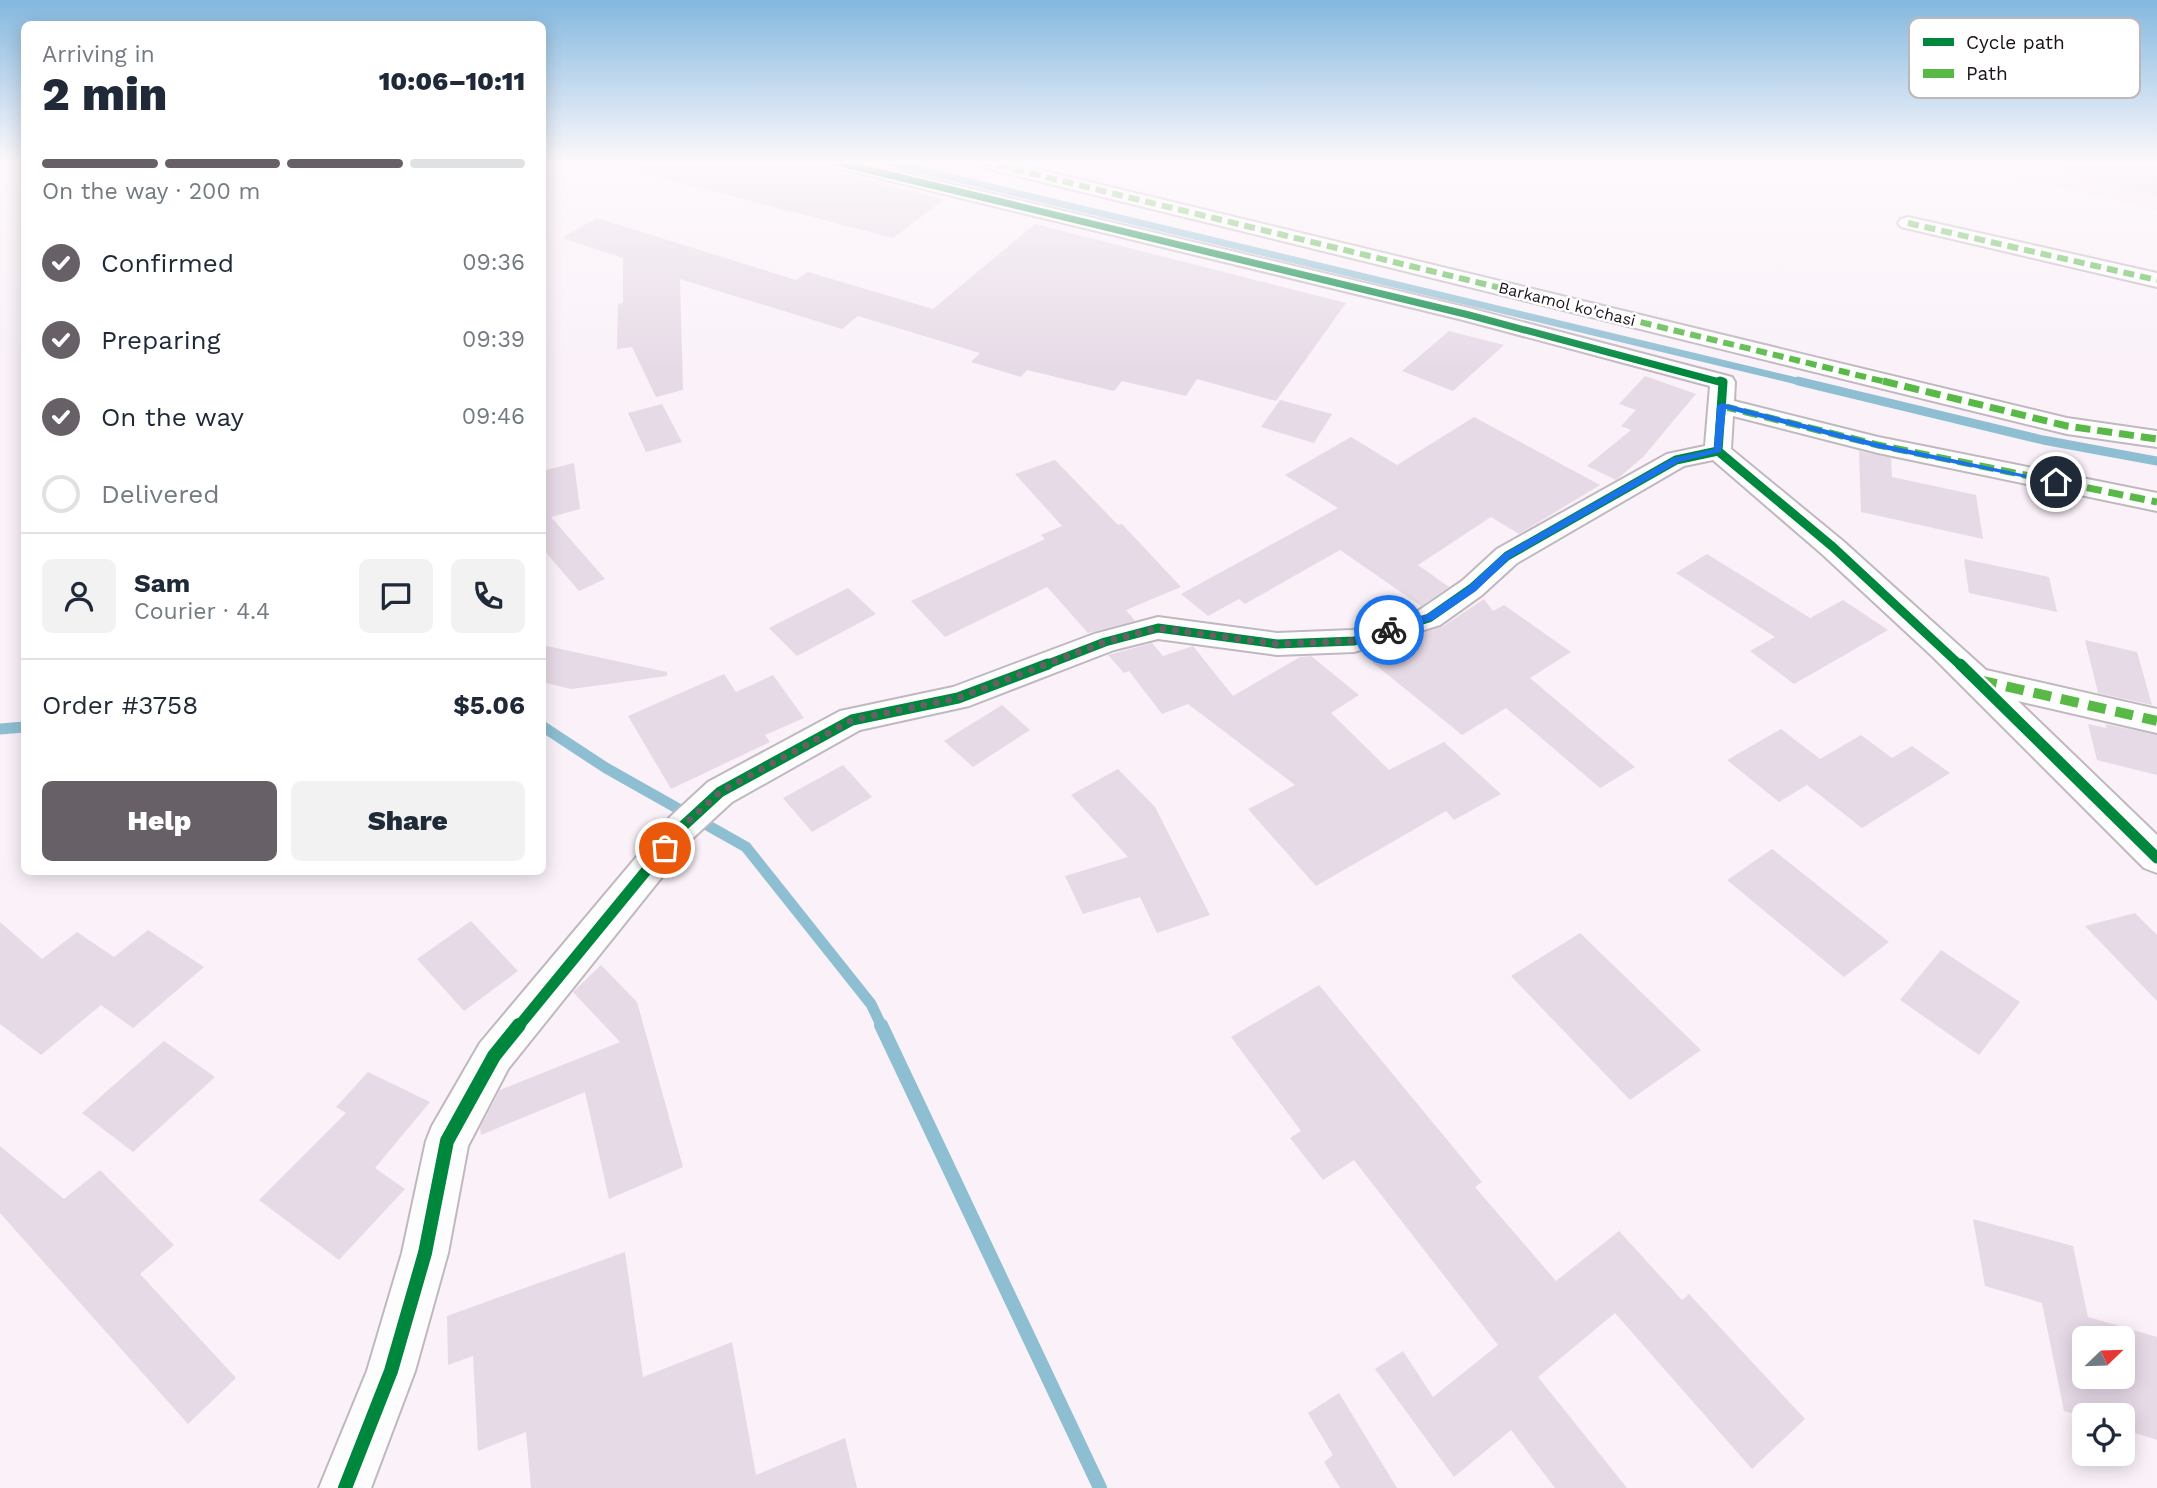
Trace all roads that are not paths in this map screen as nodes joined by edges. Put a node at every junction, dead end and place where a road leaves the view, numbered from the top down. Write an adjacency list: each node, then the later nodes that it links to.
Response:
1 (1119, 230): 5 (street)
2 (1265, 230): 6 (street, Barkamol ko'chasi)
3 (1941, 230): 4 (street)
4 (2157, 280)
5 (1722, 406): 7 (street); 8 (street)
6 (2157, 439)
7 (1718, 450): 9 (street); 12 (street)
8 (2157, 502)
9 (1979, 680): 10 (street); 11 (street)
10 (2157, 721)
11 (2157, 858)
12 (345, 1488)

